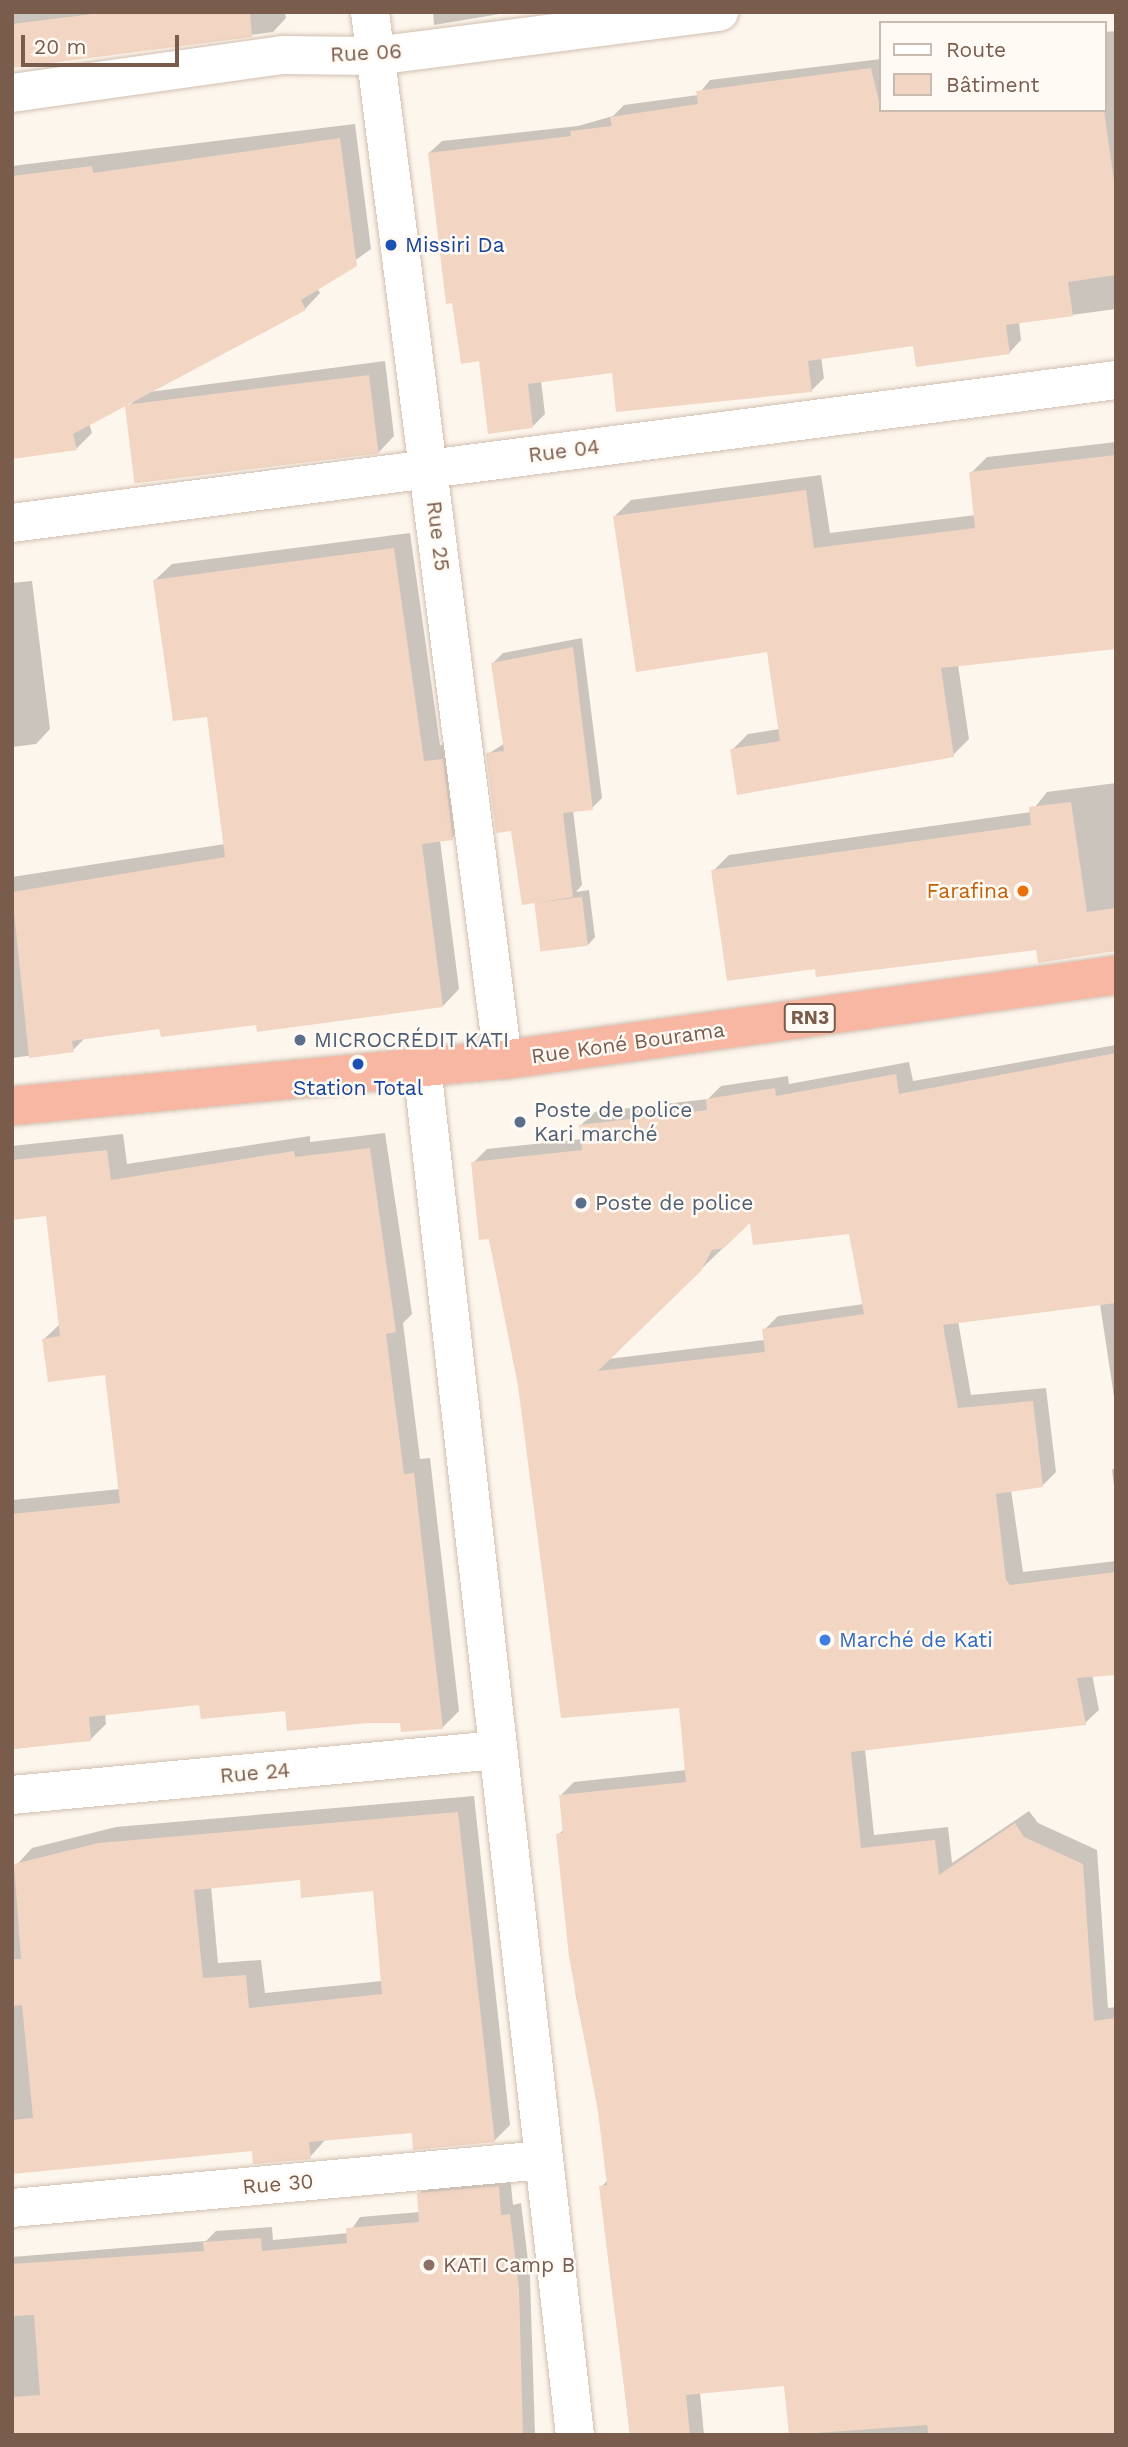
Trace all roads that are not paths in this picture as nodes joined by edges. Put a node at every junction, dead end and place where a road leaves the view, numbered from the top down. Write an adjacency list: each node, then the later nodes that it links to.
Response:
1 (370, 12): 3 (street, Rue 25)
2 (719, 12): 3 (street, Rue 06)
3 (375, 56): 4 (street, Rue 06); 6 (street, Rue 25)
4 (12, 93)
5 (1116, 380): 6 (street, Rue 04)
6 (430, 469): 7 (street, Rue 04); 9 (street, Rue 25)
7 (12, 523)
8 (1116, 975): 9 (highway, Rue Koné Bourama / RN3)
9 (503, 1060): 10 (highway, Rue Koné Bourama / RN3)
10 (422, 1067): 11 (highway, Rue Koné Bourama / RN3); 12 (street)
11 (12, 1106)
12 (499, 1750): 13 (street, Rue 24); 14 (street)
13 (12, 1795)
14 (544, 2160): 15 (street, Rue 30); 16 (street)
15 (12, 2208)
16 (575, 2435)

